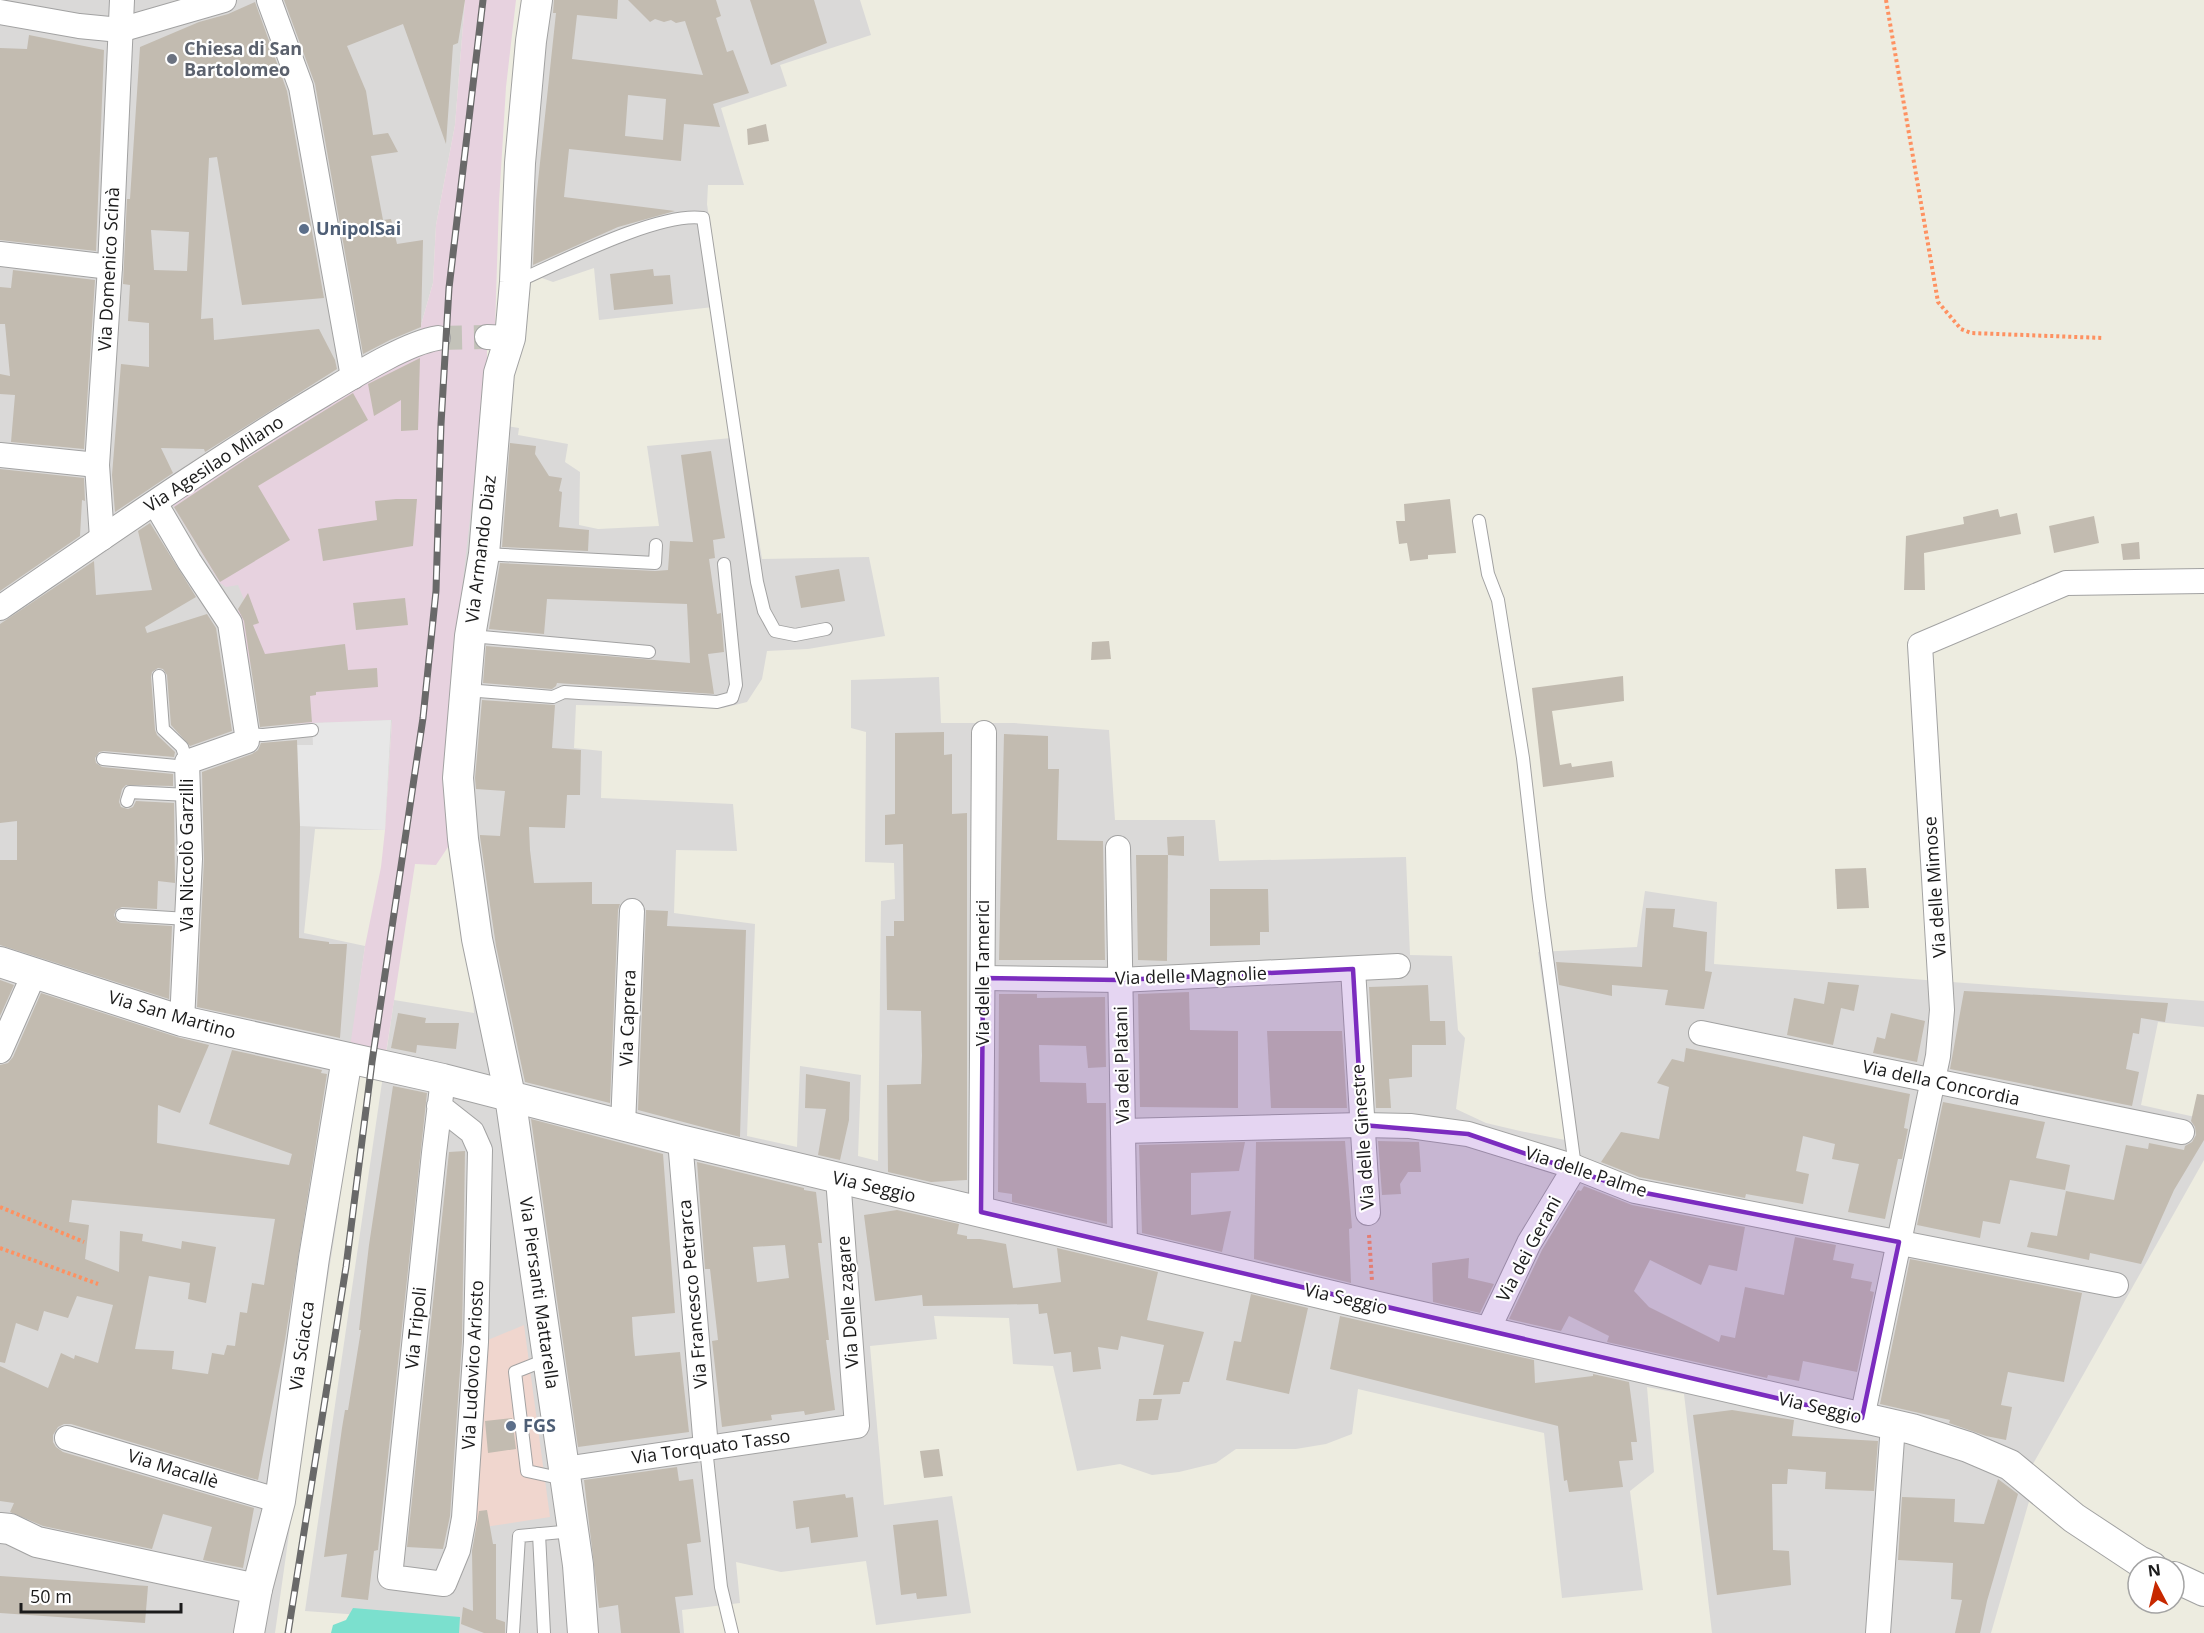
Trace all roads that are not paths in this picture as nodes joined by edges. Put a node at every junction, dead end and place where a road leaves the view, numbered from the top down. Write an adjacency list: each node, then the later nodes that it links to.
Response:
1 (122, 0): 6 (street, Via Domenico Scinà)
2 (224, 0): 6 (street)
3 (269, 0): 11 (street)
4 (537, 0): 9 (street, Via Armando Diaz)
5 (0, 12): 6 (street)
6 (120, 30): 8 (street, Via Domenico Scinà)
7 (0, 254): 8 (street)
8 (110, 267): 13 (street, Via Domenico Scinà)
9 (515, 282): 18 (street, Via Armando Diaz); 22 (lane)
10 (438, 339): 11 (street, Via Agesilao Milano)
11 (352, 377): 14 (street, Via Agesilao Milano)
12 (0, 455): 13 (street)
13 (97, 465): 16 (street, Via Domenico Scinà)
14 (155, 503): 16 (street, Via Agesilao Milano); 28 (street)
15 (1479, 521): 56 (lane)
16 (102, 538): 21 (street, Via Agesilao Milano)
17 (656, 545): 18 (lane)
18 (484, 554): 23 (street, Via Armando Diaz)
19 (724, 564): 26 (lane)
20 (2204, 581): 48 (street, Via delle Mimose)
21 (0, 608)
22 (826, 629)
23 (470, 636): 24 (lane); 26 (street, Via Armando Diaz)
24 (649, 652)
25 (159, 676): 31 (lane)
26 (465, 690): 50 (street, Via Armando Diaz)
27 (312, 729): 28 (lane)
28 (247, 734): 31 (street, Via Niccolò Garzilli)
29 (984, 734): 42 (street, Via delle Tamerici)
30 (103, 759): 31 (lane)
31 (187, 765): 32 (street, Via Niccolò Garzilli)
32 (188, 795): 33 (lane); 37 (street, Via Niccolò Garzilli)
33 (127, 801)
34 (1118, 848): 43 (street, Via dei Platani)
35 (632, 910): 51 (street, Via Caprera)
36 (122, 915): 37 (lane)
37 (188, 919): 44 (street, Via Niccolò Garzilli)
38 (0, 962): 41 (street, Via San Martino)
39 (1398, 966): 40 (street, Via delle Magnolie)
40 (1353, 969): 43 (street, Via delle Magnolie); 52 (street, Via delle Ginestre)
41 (34, 974): 44 (street, Via San Martino); 46 (street)
42 (983, 978): 43 (street, Via delle Magnolie); 58 (street, Via delle Tamerici)
43 (1120, 980): 53 (street, Via dei Platani)
44 (182, 1021): 47 (street, Via San Martino)
45 (1701, 1033): 48 (street, Via della Concordia)
46 (0, 1051)
47 (347, 1058): 49 (street, Via San Martino); 70 (street, Via Sciacca)
48 (1933, 1082): 54 (street, Via della Concordia); 60 (street, Via delle Mimose)
49 (441, 1092): 50 (street, Via Seggio); 75 (street, Via Tripoli); 75 (street, Via Ludovico Ariosto)
50 (510, 1096): 51 (street, Via Seggio); 69 (street, Via Piersanti Mattarella)
51 (623, 1125): 55 (street, Via Seggio)
52 (1362, 1125): 53 (street, Via delle Palme); 56 (street, Via delle Palme); 59 (street, Via delle Ginestre)
53 (1123, 1131): 61 (street, Via dei Platani)
54 (2182, 1132)
55 (680, 1140): 57 (street, Via Seggio); 68 (street, Via Francesco Petrarca)
56 (1575, 1167): 60 (street, Via delle Palme); 63 (street, Via dei Gerani)
57 (838, 1178): 58 (street, Via Seggio); 66 (street, Via Delle zagare)
58 (981, 1212): 61 (street, Via Seggio)
59 (1368, 1213)
60 (1899, 1242): 62 (street, Via delle Palme); 64 (street, Via delle Mimose)
61 (1125, 1246): 63 (street, Via Seggio)
62 (2116, 1285)
63 (1487, 1332): 64 (street, Via Seggio)
64 (1862, 1418): 65 (street, Via Seggio)
65 (1893, 1425): 74 (street, Via Seggio); 84 (street)
66 (857, 1426): 68 (street, Via Torquato Tasso)
67 (67, 1438): 70 (street, Via Macallè)
68 (706, 1448): 69 (street, Via Torquato Tasso); 83 (lane)
69 (565, 1474): 72 (street, Via Piersanti Mattarella)
70 (280, 1501): 77 (street, Via Sciacca)
71 (0, 1528): 77 (street)
72 (573, 1531): 73 (lane); 82 (street, Via Piersanti Mattarella)
73 (539, 1534): 80 (lane); 81 (lane)
74 (2130, 1555)
75 (390, 1577)
76 (2186, 1583): 78 (street)
77 (257, 1589): 79 (street, Via Sciacca)
78 (2204, 1591)
79 (249, 1633)
80 (513, 1633)
81 (544, 1633)
82 (583, 1633)
83 (732, 1633)
84 (1878, 1633)

